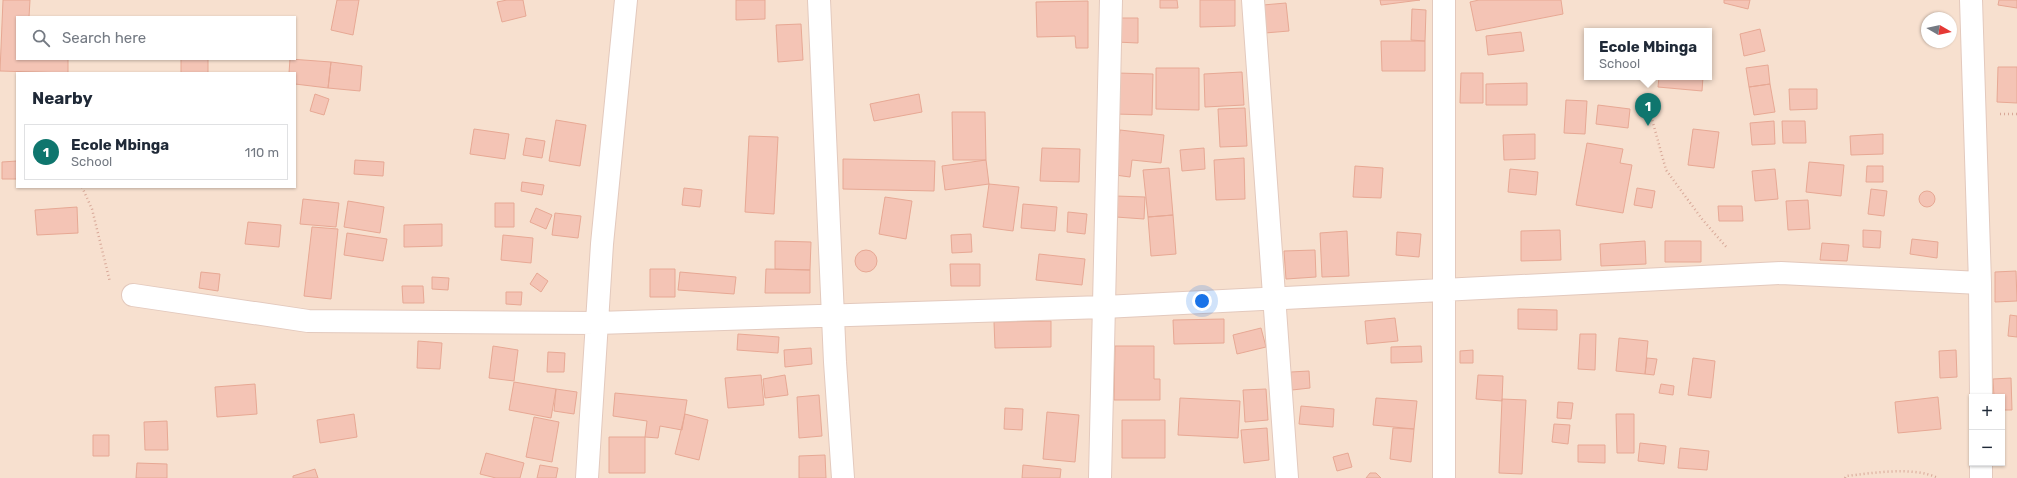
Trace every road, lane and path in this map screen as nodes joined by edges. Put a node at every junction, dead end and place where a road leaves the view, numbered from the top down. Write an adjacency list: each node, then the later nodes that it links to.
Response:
1 (626, 0): 16 (street)
2 (819, 0): 15 (street)
3 (1111, 0): 14 (street)
4 (1253, 0): 13 (street)
5 (1444, 0): 11 (street)
6 (1971, 0): 10 (street)
7 (1647, 101): 9 (path)
8 (82, 188): 12 (path)
9 (1750, 275): 10 (street); 11 (street)
10 (1980, 283): 17 (street)
11 (1444, 291): 13 (street); 23 (street)
12 (133, 295): 16 (street)
13 (1274, 299): 14 (street); 22 (street)
14 (1104, 308): 15 (street); 21 (street)
15 (833, 317): 16 (street); 20 (street)
16 (597, 323): 19 (street)
17 (1981, 394)
18 (1981, 466): 26 (street)
19 (587, 478)
20 (843, 478)
21 (1100, 478)
22 (1287, 478)
23 (1444, 478)
24 (1845, 478): 25 (path)
25 (1938, 478)
26 (1981, 478)

